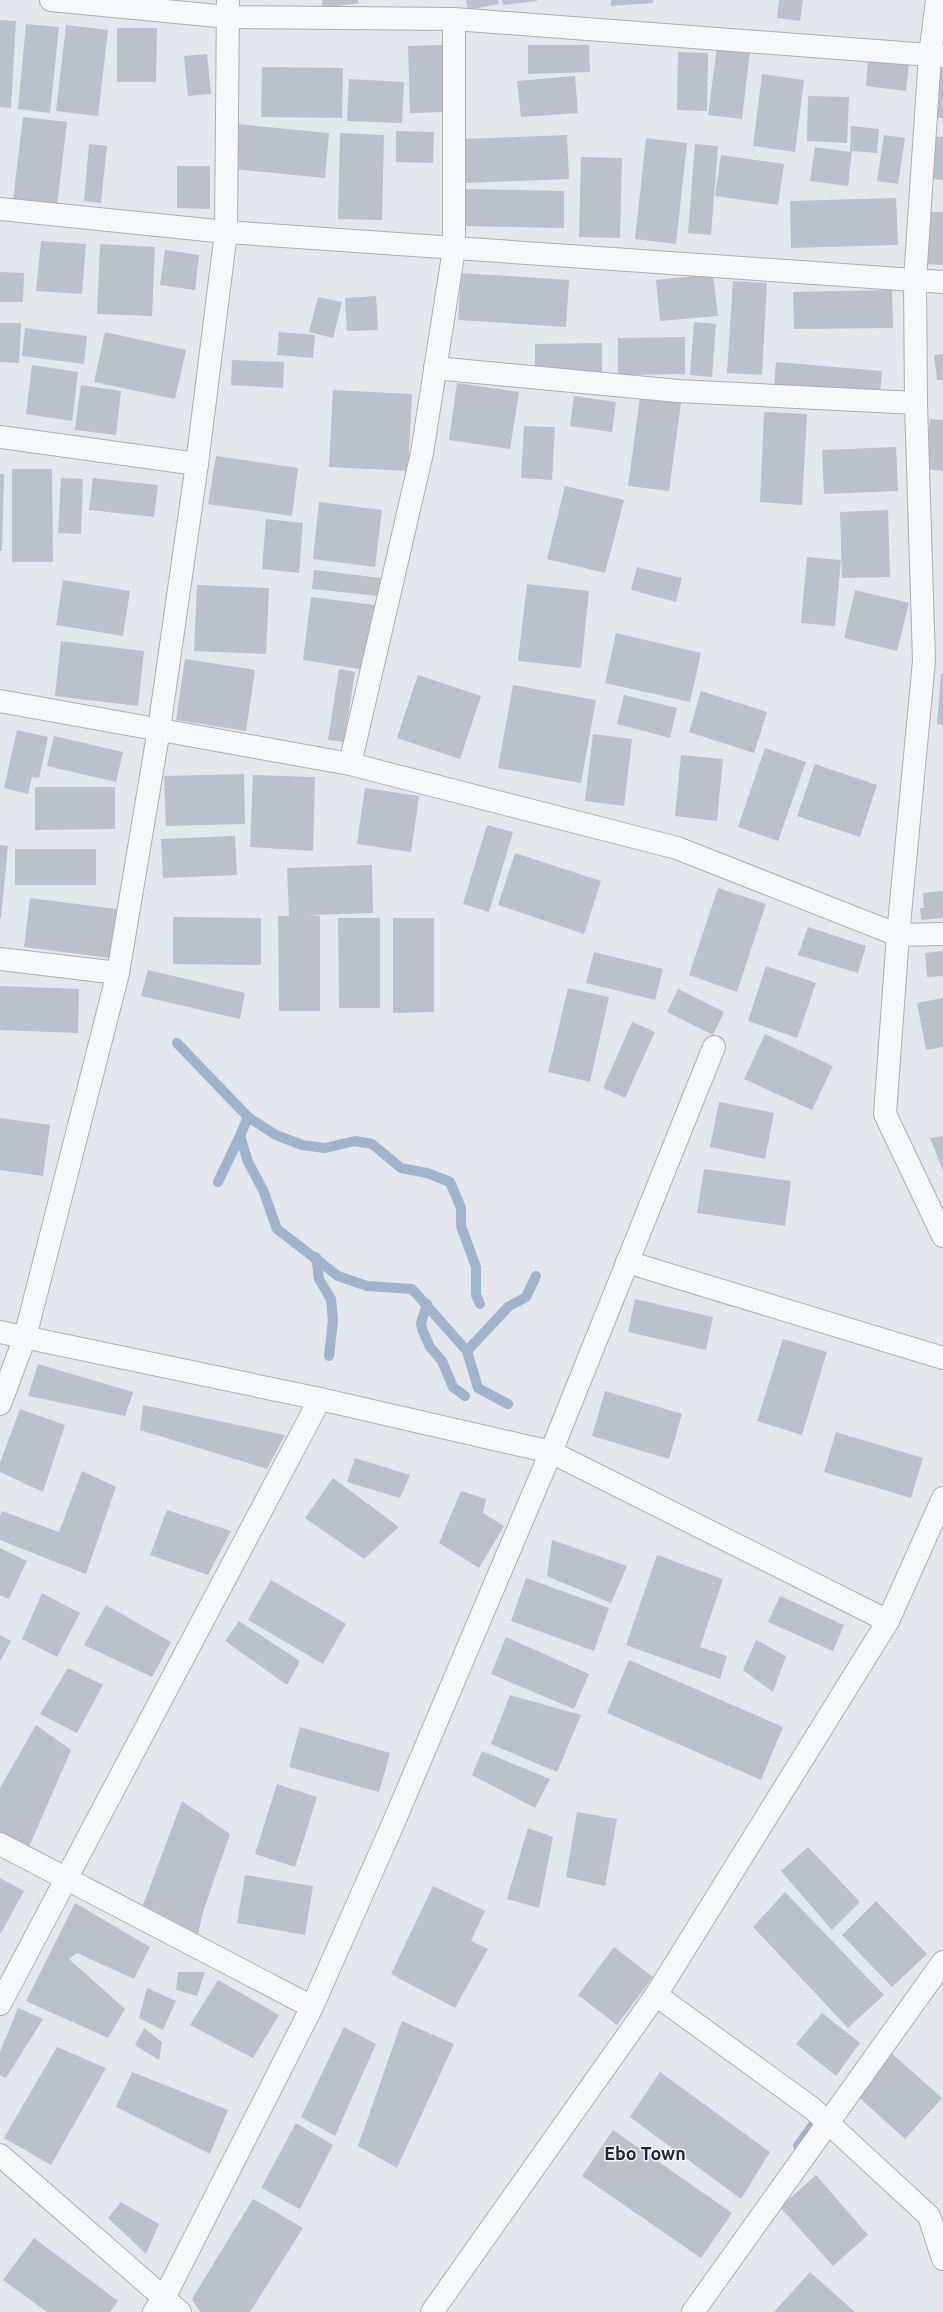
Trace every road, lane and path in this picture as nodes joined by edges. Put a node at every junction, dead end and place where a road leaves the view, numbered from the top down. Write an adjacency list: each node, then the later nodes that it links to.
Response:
1 (51, 0): 3 (street)
2 (937, 0): 5 (street)
3 (228, 9): 4 (street); 7 (street)
4 (454, 19): 5 (street); 8 (street)
5 (937, 55): 9 (street)
6 (0, 209): 7 (street)
7 (226, 232): 8 (street); 14 (street)
8 (454, 249): 9 (street); 11 (street)
9 (915, 280): 10 (street); 12 (street)
10 (943, 282)
11 (435, 368): 12 (street); 17 (street)
12 (916, 403): 19 (street)
13 (0, 437): 14 (street)
14 (198, 464): 16 (street)
15 (0, 701): 16 (street)
16 (159, 729): 17 (street); 21 (street)
17 (350, 764): 19 (street)
18 (943, 934): 19 (street)
19 (898, 935): 23 (street)
20 (0, 959): 21 (street)
21 (118, 973): 26 (street)
22 (714, 1047): 24 (street)
23 (943, 1236)
24 (627, 1262): 27 (street); 30 (street)
25 (0, 1332): 26 (street)
26 (25, 1337): 28 (street); 29 (street)
27 (943, 1358)
28 (320, 1399): 30 (street); 34 (street)
29 (0, 1404)
30 (551, 1452): 32 (street); 38 (street)
31 (943, 1498): 32 (street)
32 (888, 1620): 36 (street)
33 (0, 1844): 34 (street)
34 (66, 1879): 37 (street); 38 (street)
35 (943, 1962): 39 (street)
36 (656, 1995): 39 (street); 44 (street)
37 (0, 2004)
38 (312, 2007): 43 (street)
39 (827, 2123): 41 (street); 45 (street)
40 (0, 2155): 43 (street)
41 (936, 2212): 42 (street)
42 (943, 2259)
43 (166, 2307)
44 (432, 2312)
45 (693, 2312)

